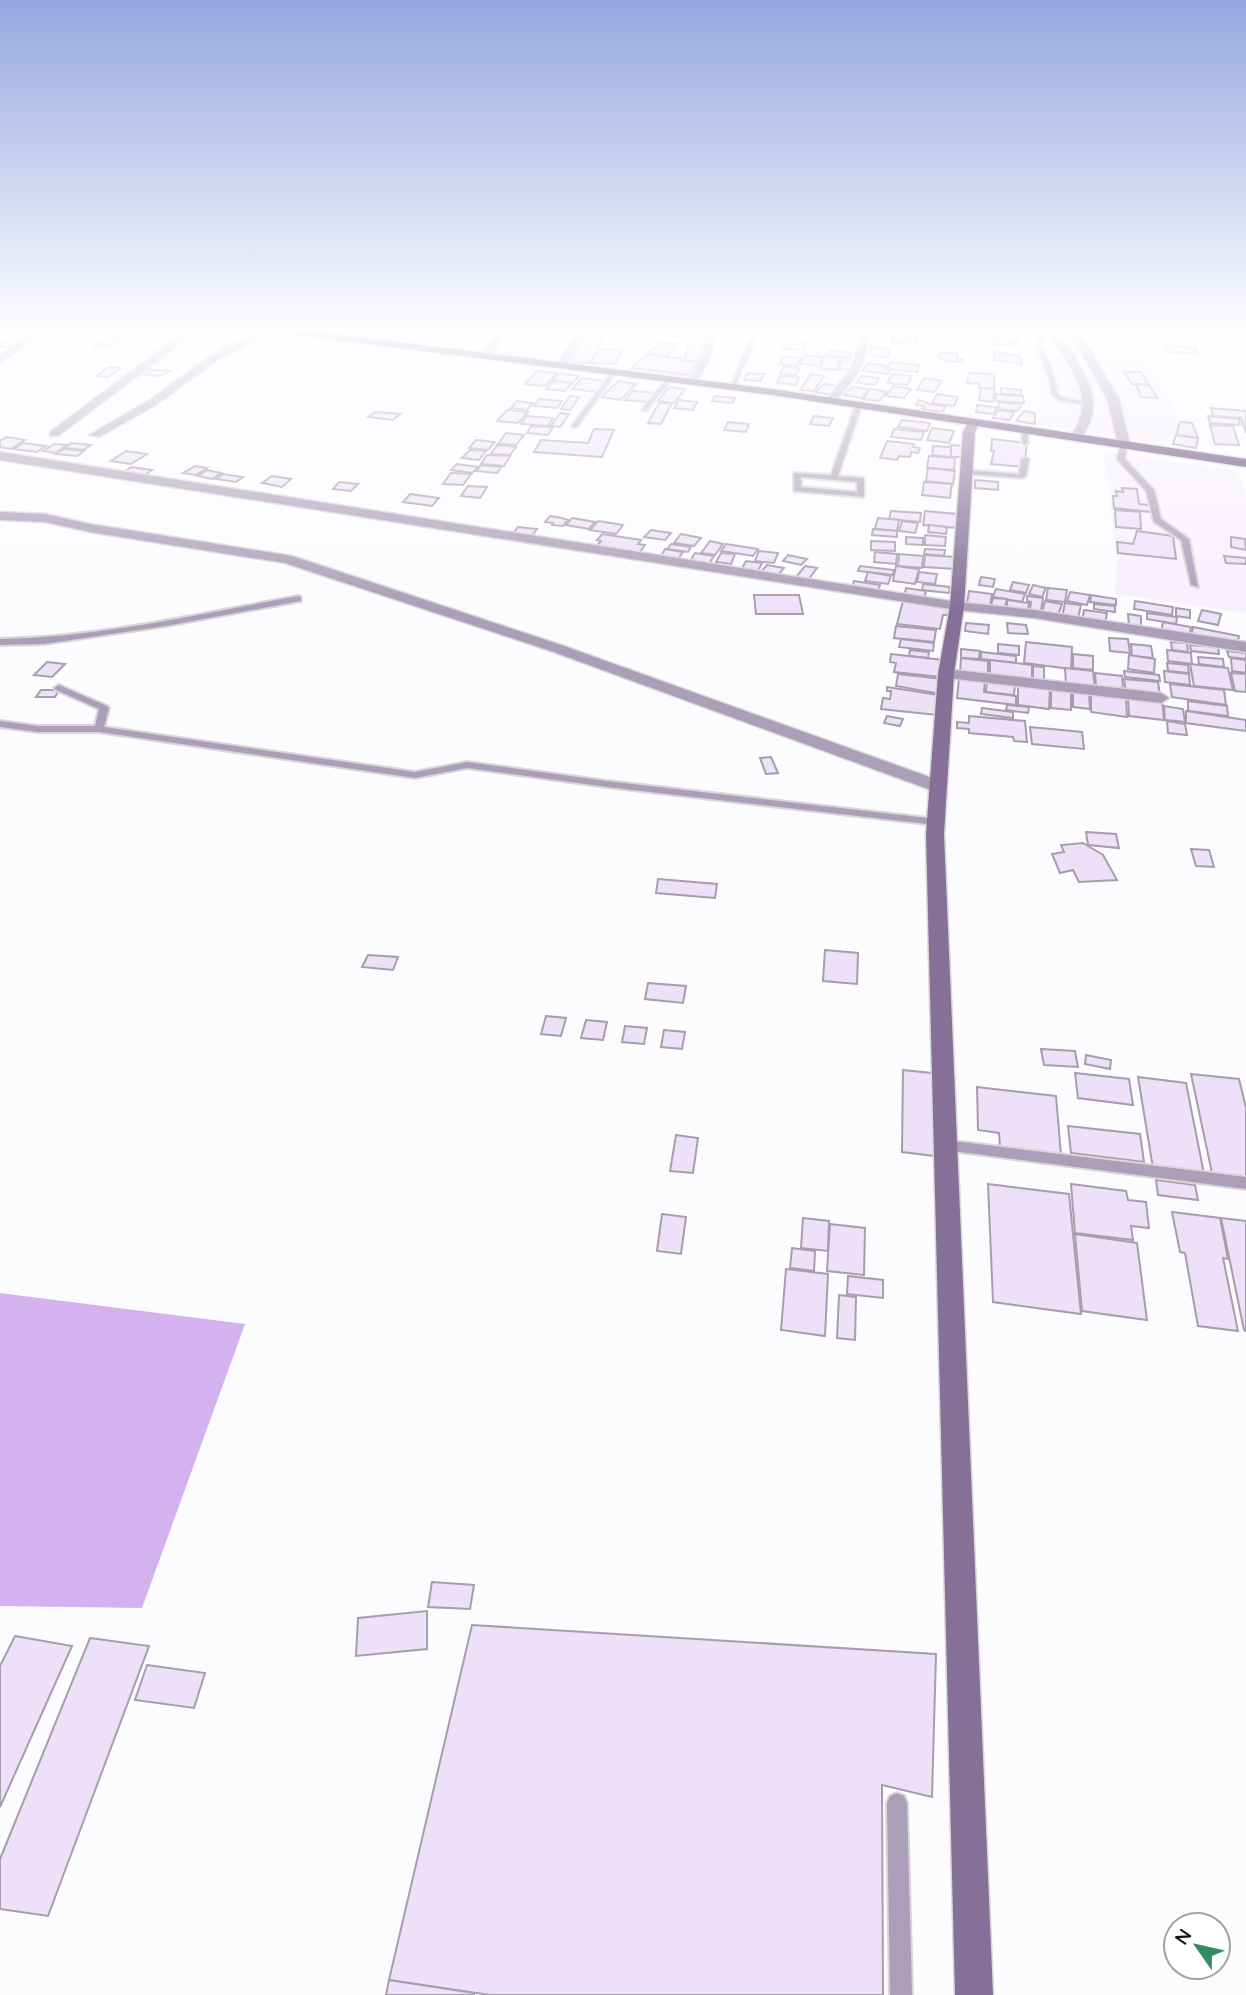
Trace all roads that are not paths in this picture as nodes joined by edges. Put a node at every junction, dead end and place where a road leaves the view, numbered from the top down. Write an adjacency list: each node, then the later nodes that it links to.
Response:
1 (68, 424): 9 (street)
2 (114, 424): 10 (street)
3 (852, 424): 18 (lane)
4 (973, 424): 17 (street)
5 (994, 424): 8 (highway)
6 (1087, 424): 11 (street)
7 (1119, 424): 13 (street)
8 (1025, 429): 11 (highway); 12 (lane)
9 (54, 435)
10 (95, 435)
11 (1076, 437): 13 (highway)
12 (1025, 443)
13 (1124, 444): 16 (highway); 20 (lane)
14 (0, 456): 22 (street)
15 (1025, 459): 17 (lane)
16 (1246, 463)
17 (966, 472): 22 (street)
18 (834, 478): 18 (lane)
19 (0, 516): 30 (street)
20 (1195, 585)
21 (298, 598): 23 (lane)
22 (957, 606): 24 (street); 25 (street)
23 (0, 642)
24 (1246, 648)
25 (946, 674): 27 (street); 30 (street)
26 (59, 688): 29 (lane)
27 (1161, 698)
28 (0, 724): 29 (lane)
29 (99, 729): 31 (lane)
30 (937, 786): 31 (street)
31 (936, 822): 32 (street)
32 (946, 1145): 33 (lane); 36 (street)
33 (1246, 1183)
34 (897, 1803): 35 (lane)
35 (901, 1995)
36 (974, 1995)

